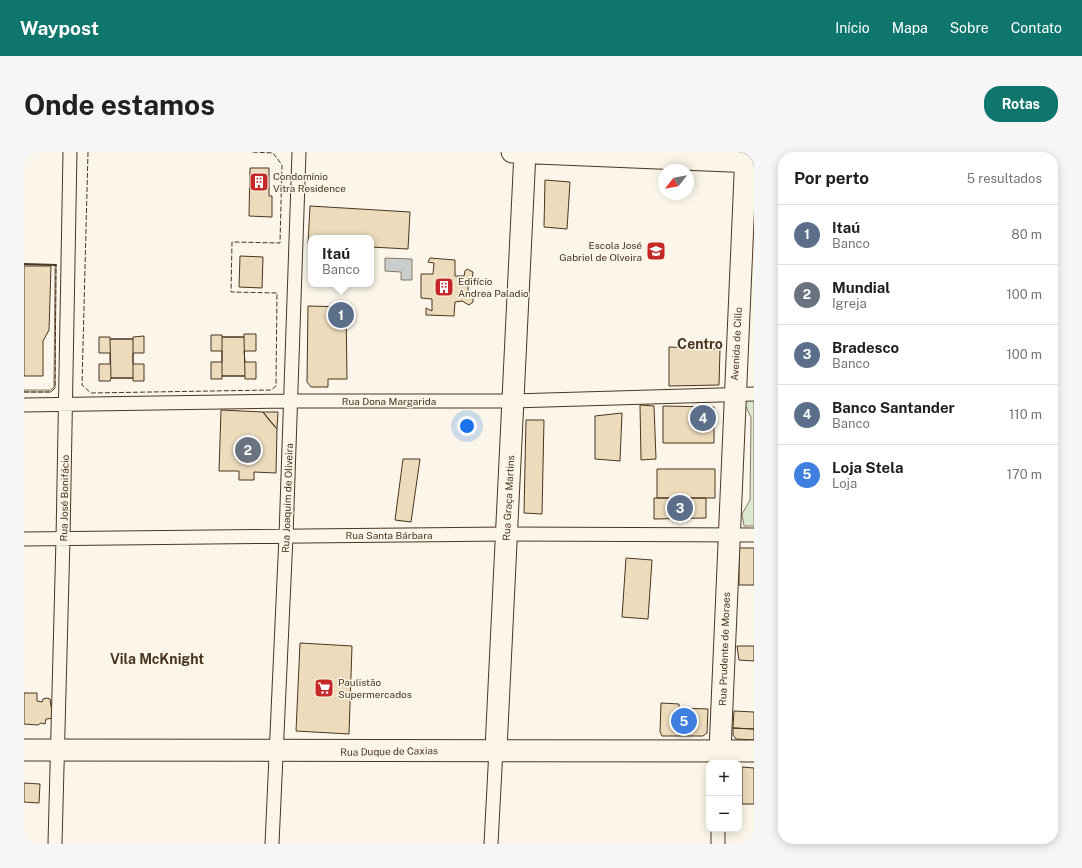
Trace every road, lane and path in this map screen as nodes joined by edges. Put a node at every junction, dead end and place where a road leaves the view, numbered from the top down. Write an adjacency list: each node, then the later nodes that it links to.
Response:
1 (70, 152): 9 (street, Rua José Bonifácio)
2 (299, 152): 6 (street, Rua Joaquim de Oliveira)
3 (521, 152): 4 (main road); 7 (main road, Rua Graça Martins)
4 (748, 158): 5 (main road, Avenida de Cillo)
5 (744, 395): 7 (street, Rua Dona Margarida); 13 (main road, Avenida de Cillo)
6 (290, 401): 7 (street, Rua Dona Margarida); 9 (street, Rua Dona Margarida); 12 (street, Rua Joaquim de Oliveira)
7 (512, 401): 10 (main road, Rua Graça Martins)
8 (24, 405): 9 (street, Rua Dona Margarida)
9 (66, 405): 15 (street, Rua José Bonifácio)
10 (506, 534): 12 (street, Rua Santa Bárbara); 13 (street, Rua Santa Bárbara); 18 (main road, Rua Graça Martins)
11 (754, 535): 13 (street, Rua Santa Bárbara)
12 (286, 536): 15 (street, Rua Santa Bárbara); 20 (street, Rua Joaquim de Oliveira)
13 (728, 536): 21 (main road, Rua Prudente de Moraes)
14 (24, 539): 15 (street, Rua Santa Bárbara)
15 (63, 539): 17 (street, Rua José Bonifácio)
16 (24, 750): 17 (main road, Rua Duque de Caxias)
17 (58, 750): 20 (main road, Rua Duque de Caxias); 23 (street, Rua José Bonifácio)
18 (496, 750): 20 (main road, Rua Duque de Caxias); 21 (main road, Rua Duque de Caxias); 25 (street, Rua Graça Martins)
19 (754, 751): 21 (main road, Rua Duque de Caxias)
20 (275, 752): 24 (street, Rua Joaquim de Oliveira)
21 (719, 757)
22 (718, 832): 26 (street)
23 (55, 844)
24 (272, 844)
25 (491, 844)
26 (718, 844)

